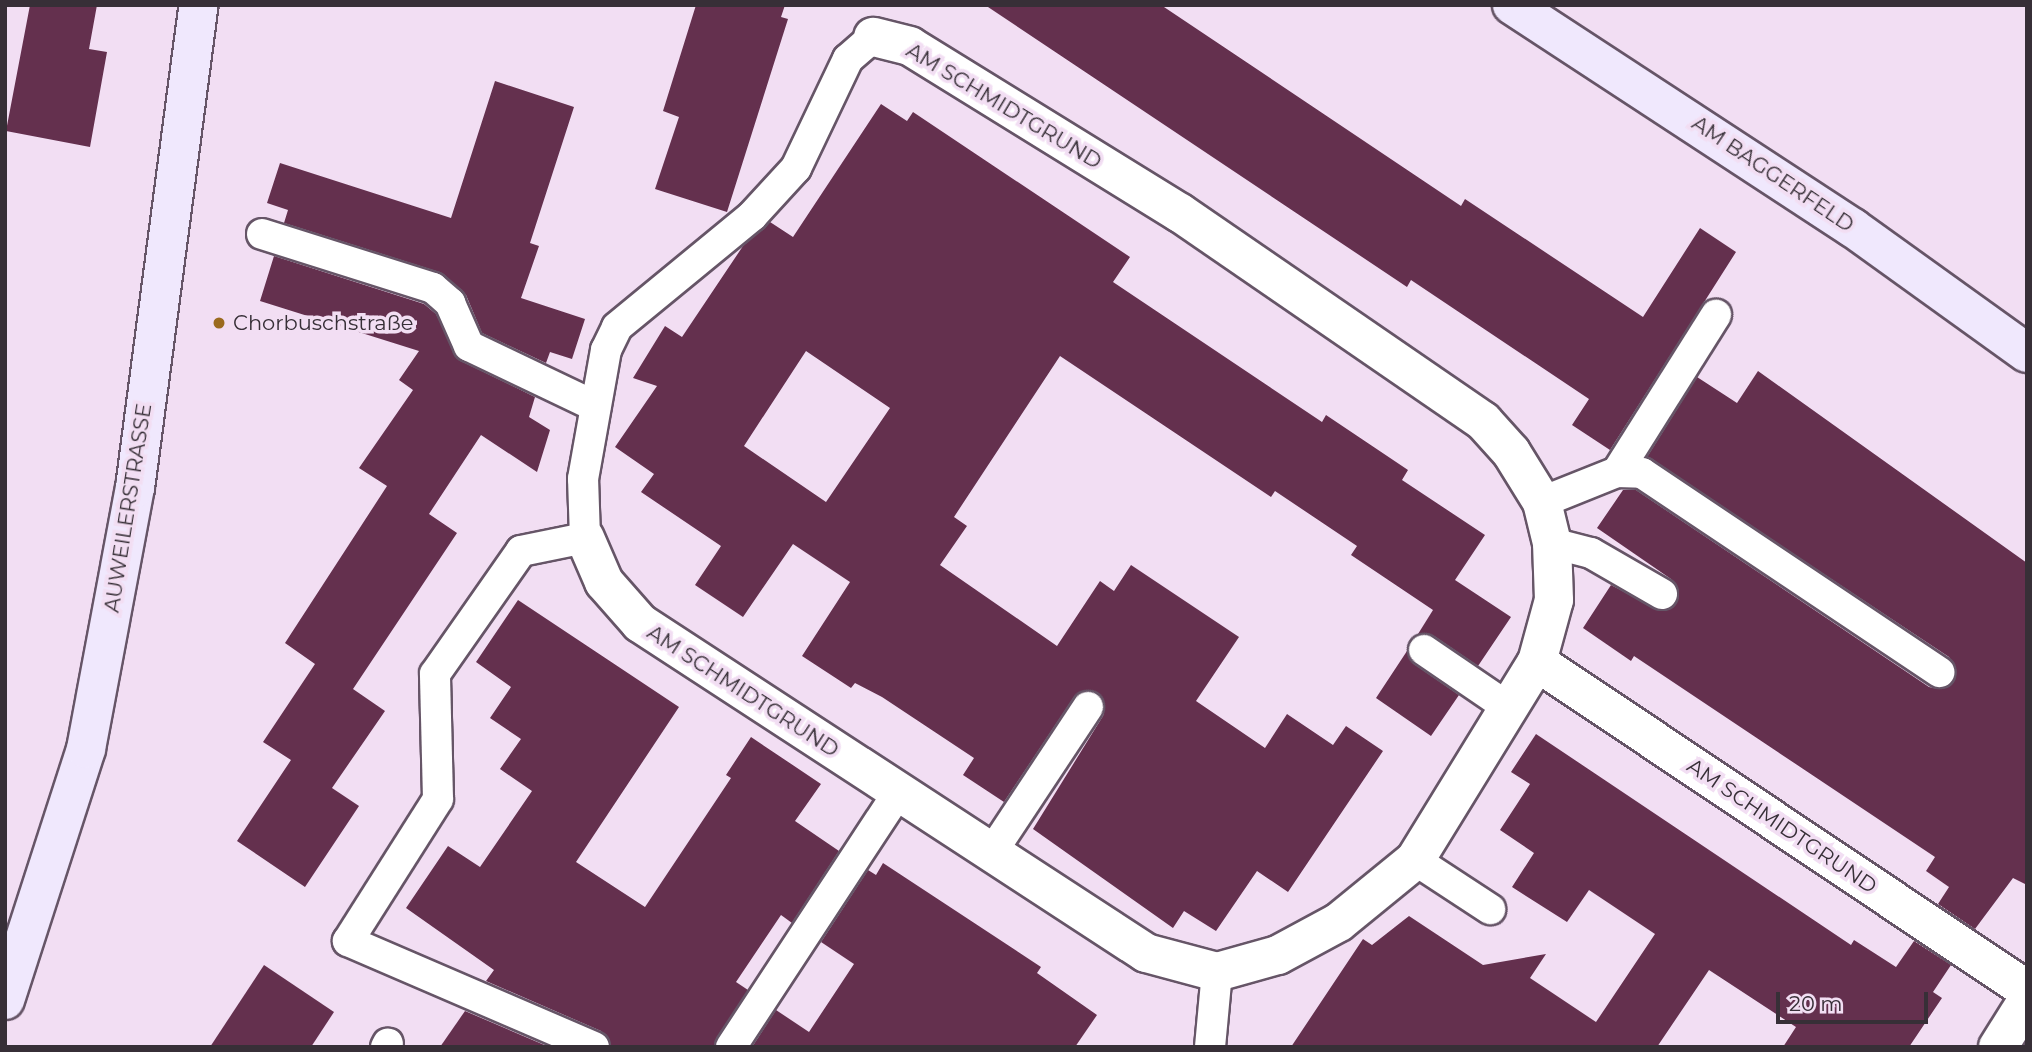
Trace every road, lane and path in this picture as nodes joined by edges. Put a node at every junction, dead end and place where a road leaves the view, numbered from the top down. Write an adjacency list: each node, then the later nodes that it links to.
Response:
1 (199, 5): 24 (street, AUWEILERSTRASSE)
2 (1513, 5): 6 (street, AM BAGGERFELD)
3 (873, 37): 7 (lane, AM SCHMIDTGRUND); 9 (street, AM SCHMIDTGRUND)
4 (262, 234): 7 (lane)
5 (1716, 315): 8 (lane)
6 (2027, 353)
7 (595, 407): 10 (lane, AM SCHMIDTGRUND)
8 (1617, 472): 9 (lane); 15 (lane)
9 (1542, 502): 11 (street, AM SCHMIDTGRUND)
10 (585, 538): 18 (street, AM SCHMIDTGRUND); 27 (lane)
11 (1552, 543): 12 (lane); 14 (street, AM SCHMIDTGRUND)
12 (1662, 594)
13 (1424, 650): 17 (lane)
14 (1537, 662): 17 (street, AM SCHMIDTGRUND); 23 (street, AM SCHMIDTGRUND)
15 (1939, 672)
16 (1088, 708): 19 (lane)
17 (1509, 708): 20 (street, AM SCHMIDTGRUND)
18 (898, 793): 19 (street, AM SCHMIDTGRUND); 28 (lane)
19 (992, 852): 22 (street, AM SCHMIDTGRUND)
20 (1415, 859): 21 (lane); 22 (street, AM SCHMIDTGRUND)
21 (1490, 909)
22 (1217, 972): 26 (lane)
23 (2027, 990)
24 (5, 1000)
25 (2027, 1001): 29 (street)
26 (1219, 1042)
27 (594, 1047)
28 (731, 1047)
29 (1998, 1047)

